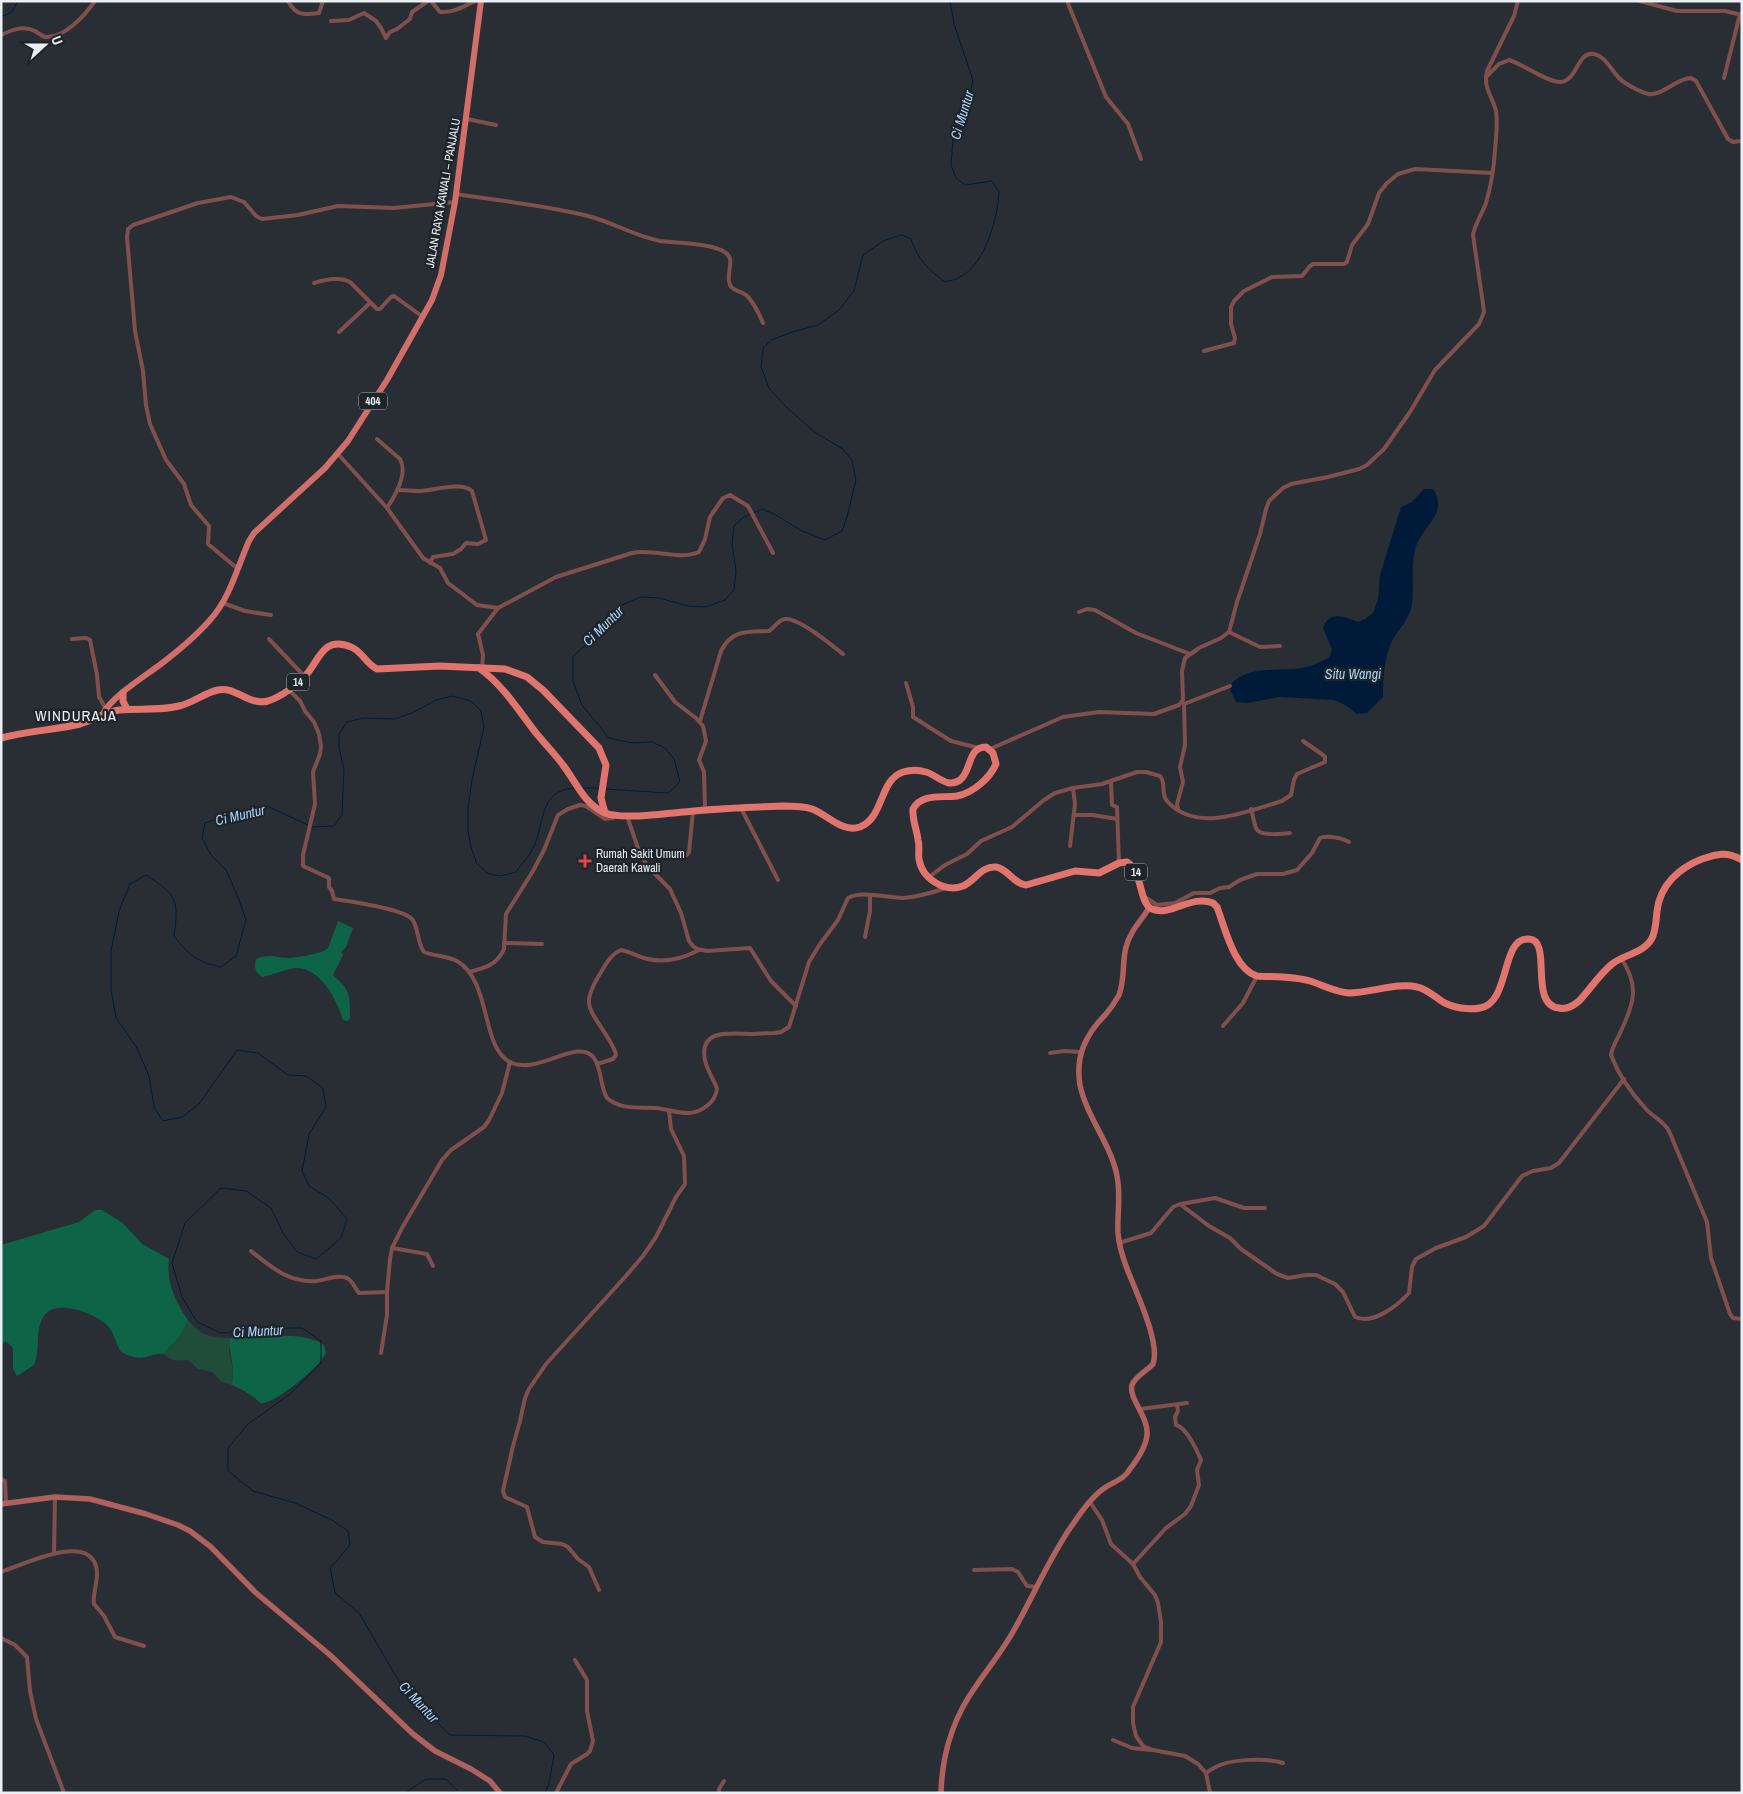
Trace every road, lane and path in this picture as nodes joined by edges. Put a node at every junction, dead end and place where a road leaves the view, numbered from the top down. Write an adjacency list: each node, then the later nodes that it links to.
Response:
1 (95, 1): 12 (street)
2 (288, 1): 3 (street)
3 (323, 1)
4 (430, 1): 5 (street); 11 (street)
5 (476, 1)
6 (481, 1): 15 (main road, JALAN RAYA KAWALI – PANJALU / 404)
7 (1067, 1): 18 (street)
8 (1518, 1): 13 (street)
9 (1640, 1): 10 (street)
10 (1741, 15): 14 (street)
11 (331, 21)
12 (1, 35)
13 (1485, 78): 17 (street); 19 (street)
14 (1724, 78)
15 (467, 119): 16 (street); 20 (main road, JALAN RAYA KAWALI – PANJALU / 404)
16 (496, 125)
17 (1742, 141)
18 (1141, 159)
19 (1492, 173): 26 (street); 38 (street)
20 (456, 198): 23 (main road, JALAN RAYA KAWALI – PANJALU / 404); 24 (street); 33 (street)
21 (314, 283): 22 (street)
22 (370, 303): 23 (street); 25 (street)
23 (423, 317): 28 (main road, JALAN RAYA KAWALI – PANJALU / 404)
24 (763, 323)
25 (339, 332)
26 (1204, 351)
27 (377, 440): 29 (street)
28 (338, 454): 30 (street); 33 (main road, JALAN RAYA KAWALI – PANJALU / 404)
29 (399, 490): 30 (street); 32 (street)
30 (387, 508): 32 (street)
31 (773, 553): 35 (street)
32 (430, 563): 35 (street)
33 (238, 569): 34 (main road, JALAN RAYA KAWALI – PANJALU / 404)
34 (223, 604): 37 (street); 50 (main road, JALAN RAYA KAWALI – PANJALU / 404)
35 (498, 608): 44 (street)
36 (1079, 612): 43 (street)
37 (271, 615)
38 (1229, 632): 41 (street); 43 (street)
39 (72, 639): 54 (street)
40 (269, 639): 46 (street)
41 (1280, 646)
42 (843, 654): 55 (street)
43 (1190, 654): 52 (street)
44 (480, 668): 46 (highway, 14); 67 (highway); 67 (highway, 14)
45 (655, 675): 55 (street)
46 (305, 677): 49 (highway, 14)
47 (906, 682): 58 (street)
48 (1230, 686): 51 (street)
49 (288, 690): 53 (highway, 14); 89 (street)
50 (123, 693): 53 (highway); 54 (main road, JALAN RAYA KAWALI – PANJALU / 404)
51 (1184, 704): 52 (street); 63 (street)
52 (1179, 705): 59 (street)
53 (127, 709): 54 (highway, 14)
54 (104, 712): 56 (highway, 14)
55 (700, 721): 65 (street)
56 (1, 738)
57 (1303, 741): 64 (street)
58 (980, 748): 59 (highway); 62 (highway)
59 (990, 748): 78 (highway)
60 (1111, 781): 61 (street); 63 (street); 71 (street)
61 (1073, 788): 69 (street); 78 (street)
62 (741, 808): 65 (highway); 79 (street)
63 (1178, 809): 64 (street)
64 (1251, 809): 72 (street)
65 (705, 810): 66 (highway)
66 (693, 811): 70 (highway); 75 (street)
67 (605, 813): 68 (highway)
68 (616, 815): 70 (highway); 85 (street)
69 (1074, 815): 71 (street); 74 (street)
70 (628, 816): 87 (street)
71 (1117, 819): 77 (street)
72 (1290, 833)
73 (1349, 842): 82 (street)
74 (1070, 846)
75 (681, 856)
76 (1742, 860): 88 (highway)
77 (1119, 863): 80 (highway, 14); 82 (highway, 14)
78 (929, 878): 80 (highway)
79 (778, 880)
80 (946, 888): 81 (street)
81 (870, 896): 84 (street); 91 (street)
82 (1143, 896): 83 (highway, 14)
83 (1149, 908): 90 (highway); 93 (main road)
84 (865, 937)
85 (504, 943): 86 (street); 89 (street)
86 (542, 944)
87 (699, 950): 91 (street); 96 (street)
88 (1621, 958): 90 (highway); 97 (street)
89 (469, 972): 95 (street)
90 (1256, 976): 92 (street)
91 (796, 1006): 98 (street)
92 (1223, 1026)
93 (1080, 1052): 94 (street); 101 (main road)
94 (1050, 1053)
95 (510, 1062): 96 (street); 102 (street)
96 (597, 1064): 98 (street)
97 (1624, 1079): 99 (street); 106 (street)
98 (669, 1111): 120 (street)
99 (1178, 1204): 100 (street); 101 (street)
100 (1265, 1208)
101 (1120, 1243): 110 (main road)
102 (392, 1248): 104 (street); 105 (street)
103 (250, 1251): 105 (street)
104 (433, 1266)
105 (387, 1292): 107 (street)
106 (1742, 1319)
107 (381, 1353)
108 (1187, 1404): 109 (street)
109 (1177, 1405): 110 (street); 116 (street)
110 (1140, 1409): 113 (main road)
111 (1, 1478): 114 (street)
112 (55, 1497): 114 (main road); 115 (street); 130 (main road)
113 (1090, 1502): 116 (street); 119 (main road)
114 (4, 1504)
115 (54, 1554): 118 (street); 122 (street)
116 (1133, 1564): 125 (street)
117 (974, 1570): 119 (street)
118 (1, 1572)
119 (1036, 1587): 133 (main road)
120 (599, 1590)
121 (1, 1638): 129 (street)
122 (144, 1646)
123 (575, 1660): 131 (street)
124 (1113, 1740): 125 (street)
125 (1153, 1750): 127 (street)
126 (1284, 1763): 127 (street)
127 (1206, 1773): 134 (street)
128 (724, 1781): 132 (street)
129 (64, 1793)
130 (500, 1793)
131 (556, 1793)
132 (718, 1793)
133 (941, 1793)
134 (1210, 1793)

